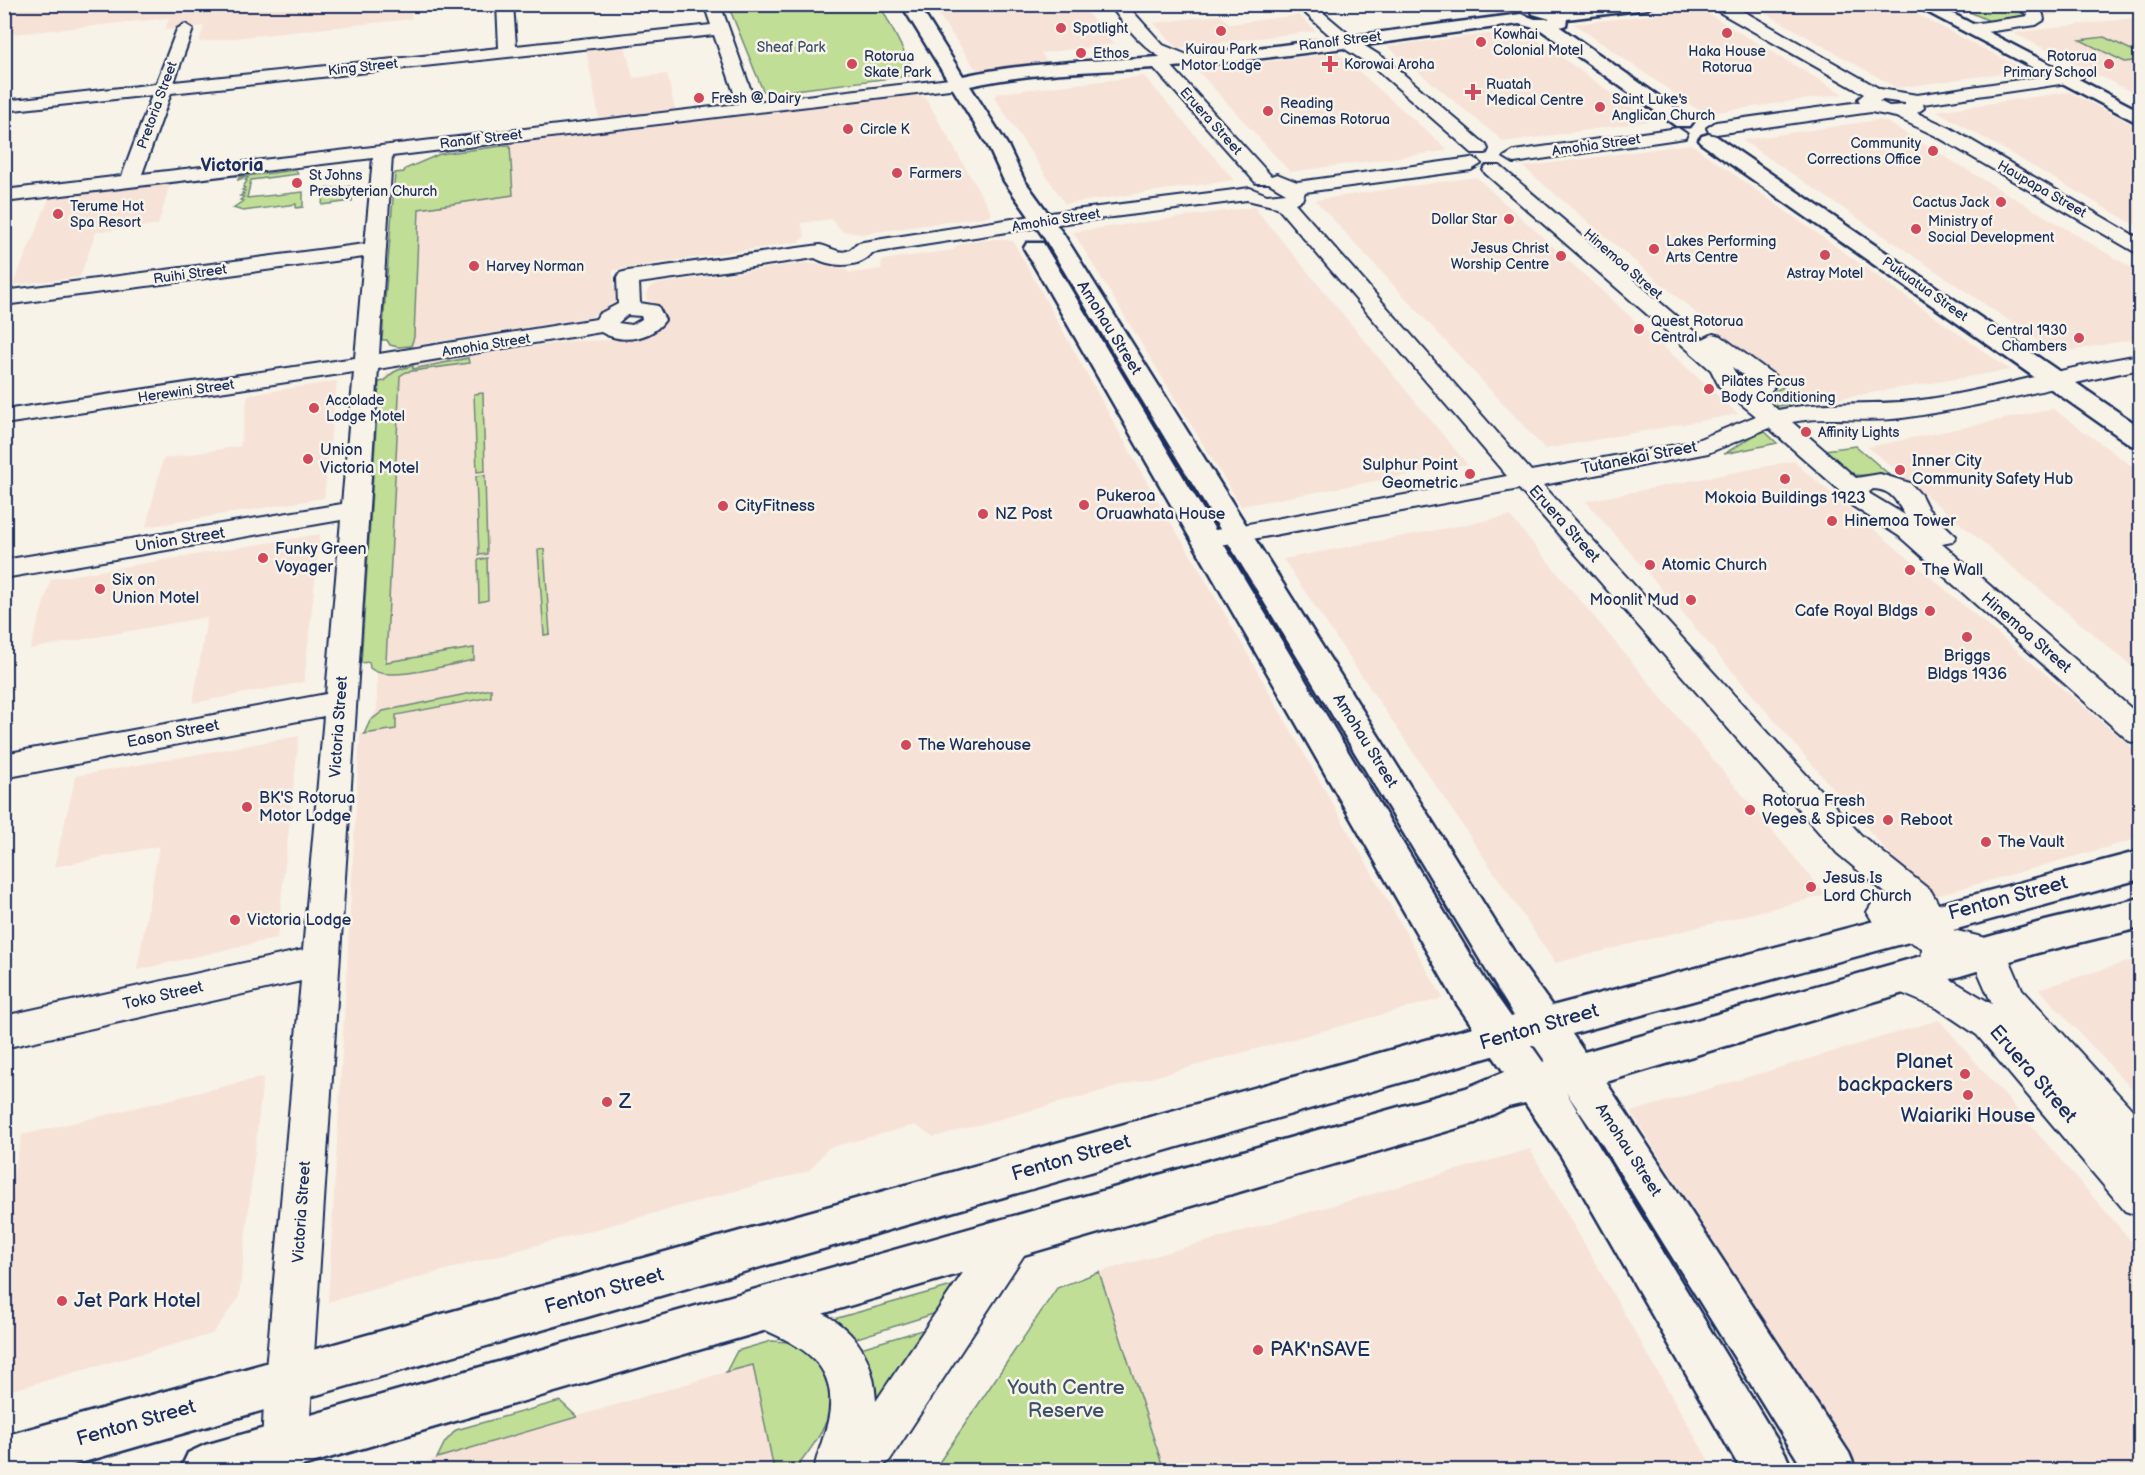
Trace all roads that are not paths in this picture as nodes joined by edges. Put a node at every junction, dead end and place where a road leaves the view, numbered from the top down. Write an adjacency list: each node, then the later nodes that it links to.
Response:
1 (505, 4): 22 (street)
2 (712, 4): 20 (street)
3 (892, 4): 17 (main road)
4 (909, 4): 17 (main road, Amohau Street)
5 (1099, 4): 25 (street)
6 (1117, 4): 23 (street, Eruera Street)
7 (1304, 4): 21 (street)
8 (1323, 4): 21 (street)
9 (1647, 4): 16 (main road)
10 (1713, 4): 14 (street)
11 (1920, 4): 18 (main road)
12 (1939, 4): 18 (main road)
13 (2023, 4): 18 (street)
14 (1733, 9): 30 (street)
15 (1526, 11): 16 (main road); 21 (main road, Ranolf Street)
16 (1551, 20): 37 (main road)
17 (924, 28): 28 (main road, Amohau Street)
18 (1976, 28): 27 (main road)
19 (185, 29): 29 (street, Pretoria Street)
20 (721, 29): 22 (street, King Street); 32 (street)
21 (1360, 38): 23 (main road, Ranolf Street); 40 (street)
22 (508, 52): 29 (street, King Street)
23 (1184, 60): 24 (main road, Ranolf Street)
24 (1159, 63): 25 (main road, Ranolf Street); 28 (main road, Ranolf Street); 44 (street, Eruera Street)
25 (1133, 64): 28 (main road, Ranolf Street)
26 (926, 67): 28 (street, Ranolf Street); 32 (street, Ranolf Street); 35 (main road)
27 (2069, 78): 33 (street, Amohia Street); 34 (main road); 36 (main road)
28 (958, 83): 47 (main road, Amohau Street)
29 (162, 89): 31 (street, King Street); 43 (street, Pretoria Street)
30 (1874, 100): 33 (street, Amohia Street); 38 (street, Amohia Street)
31 (4, 106)
32 (748, 108): 39 (street, Ranolf Street)
33 (1906, 108): 48 (street, Haupapa Street)
34 (2140, 109)
35 (957, 116)
36 (2140, 118)
37 (1681, 128): 38 (main road, Amohia Street); 41 (street, Amohia Street)
38 (1713, 134): 53 (main road, Pukuatua Street)
39 (383, 151): 43 (street, Ranolf Street); 49 (street, Victoria Street)
40 (1475, 156): 41 (street); 45 (street, Amohia Street)
41 (1506, 165): 54 (street, Hinemoa Street); 54 (street, Hinemoa Street)
42 (989, 171): 47 (main road, Amohau Street)
43 (130, 181): 46 (street, Ranolf Street)
44 (1257, 187): 45 (street, Amohia Street); 47 (street, Amohia Street)
45 (1289, 194): 58 (street, Eruera Street)
46 (4, 196)
47 (1031, 223): 52 (street, Amohia Street); 61 (main road, Amohau Street)
48 (2140, 247)
49 (375, 249): 50 (street, Ruihi Street); 52 (street, Victoria Street)
50 (4, 298)
51 (2140, 362): 53 (street, Tutanekai Street)
52 (367, 364): 55 (street, Herewini Street); 60 (street, Victoria Street)
53 (2056, 380): 56 (street, Tutanekai Street); 57 (main road, Pukuatua Street)
54 (1738, 389): 56 (street, Hinemoa Street)
55 (4, 417)
56 (1773, 419): 58 (street, Tutanekai Street); 59 (street, Hinemoa Street)
57 (2140, 439)
58 (1524, 479): 61 (street, Tutanekai Street); 67 (street, Eruera Street)
59 (1855, 490): 64 (street, Hinemoa Street); 65 (street, Hinemoa Street)
60 (355, 510): 62 (street, Union Street); 63 (street, Victoria Street)
61 (1221, 538): 73 (main road, Amohau Street)
62 (4, 569)
63 (341, 702): 66 (street, Eason Street); 72 (street, Victoria Street)
64 (2140, 705)
65 (2140, 733)
66 (4, 766)
67 (1849, 844): 70 (street, Eruera Street); 70 (street, Eruera Street)
68 (2140, 865): 70 (main road, Fenton Street)
69 (2140, 914): 71 (main road, Fenton Street)
70 (1911, 940): 71 (main road, Fenton Street); 73 (main road, Fenton Street); 75 (main road, Fenton Street); 77 (street, Eruera Street)
71 (1989, 953): 76 (street, Eruera Street)
72 (321, 961): 74 (street, Toko Street); 80 (street, Victoria Street)
73 (1523, 1030): 75 (main road, Amohau Street); 80 (main road, Fenton Street)
74 (4, 1032)
75 (1556, 1078): 78 (main road, Fenton Street); 86 (main road, Amohau Street); 87 (main road, Amohau Street)
76 (2140, 1146)
77 (2140, 1197)
78 (1011, 1238): 79 (main road, Fenton Street); 85 (street)
79 (766, 1309): 81 (main road, Fenton Street); 84 (street)
80 (288, 1380): 81 (street, Victoria Street); 82 (main road, Fenton Street)
81 (285, 1447): 83 (main road, Fenton Street)
82 (4, 1461)
83 (205, 1470)
84 (837, 1470)
85 (845, 1470)
86 (1768, 1470)
87 (1832, 1470)

